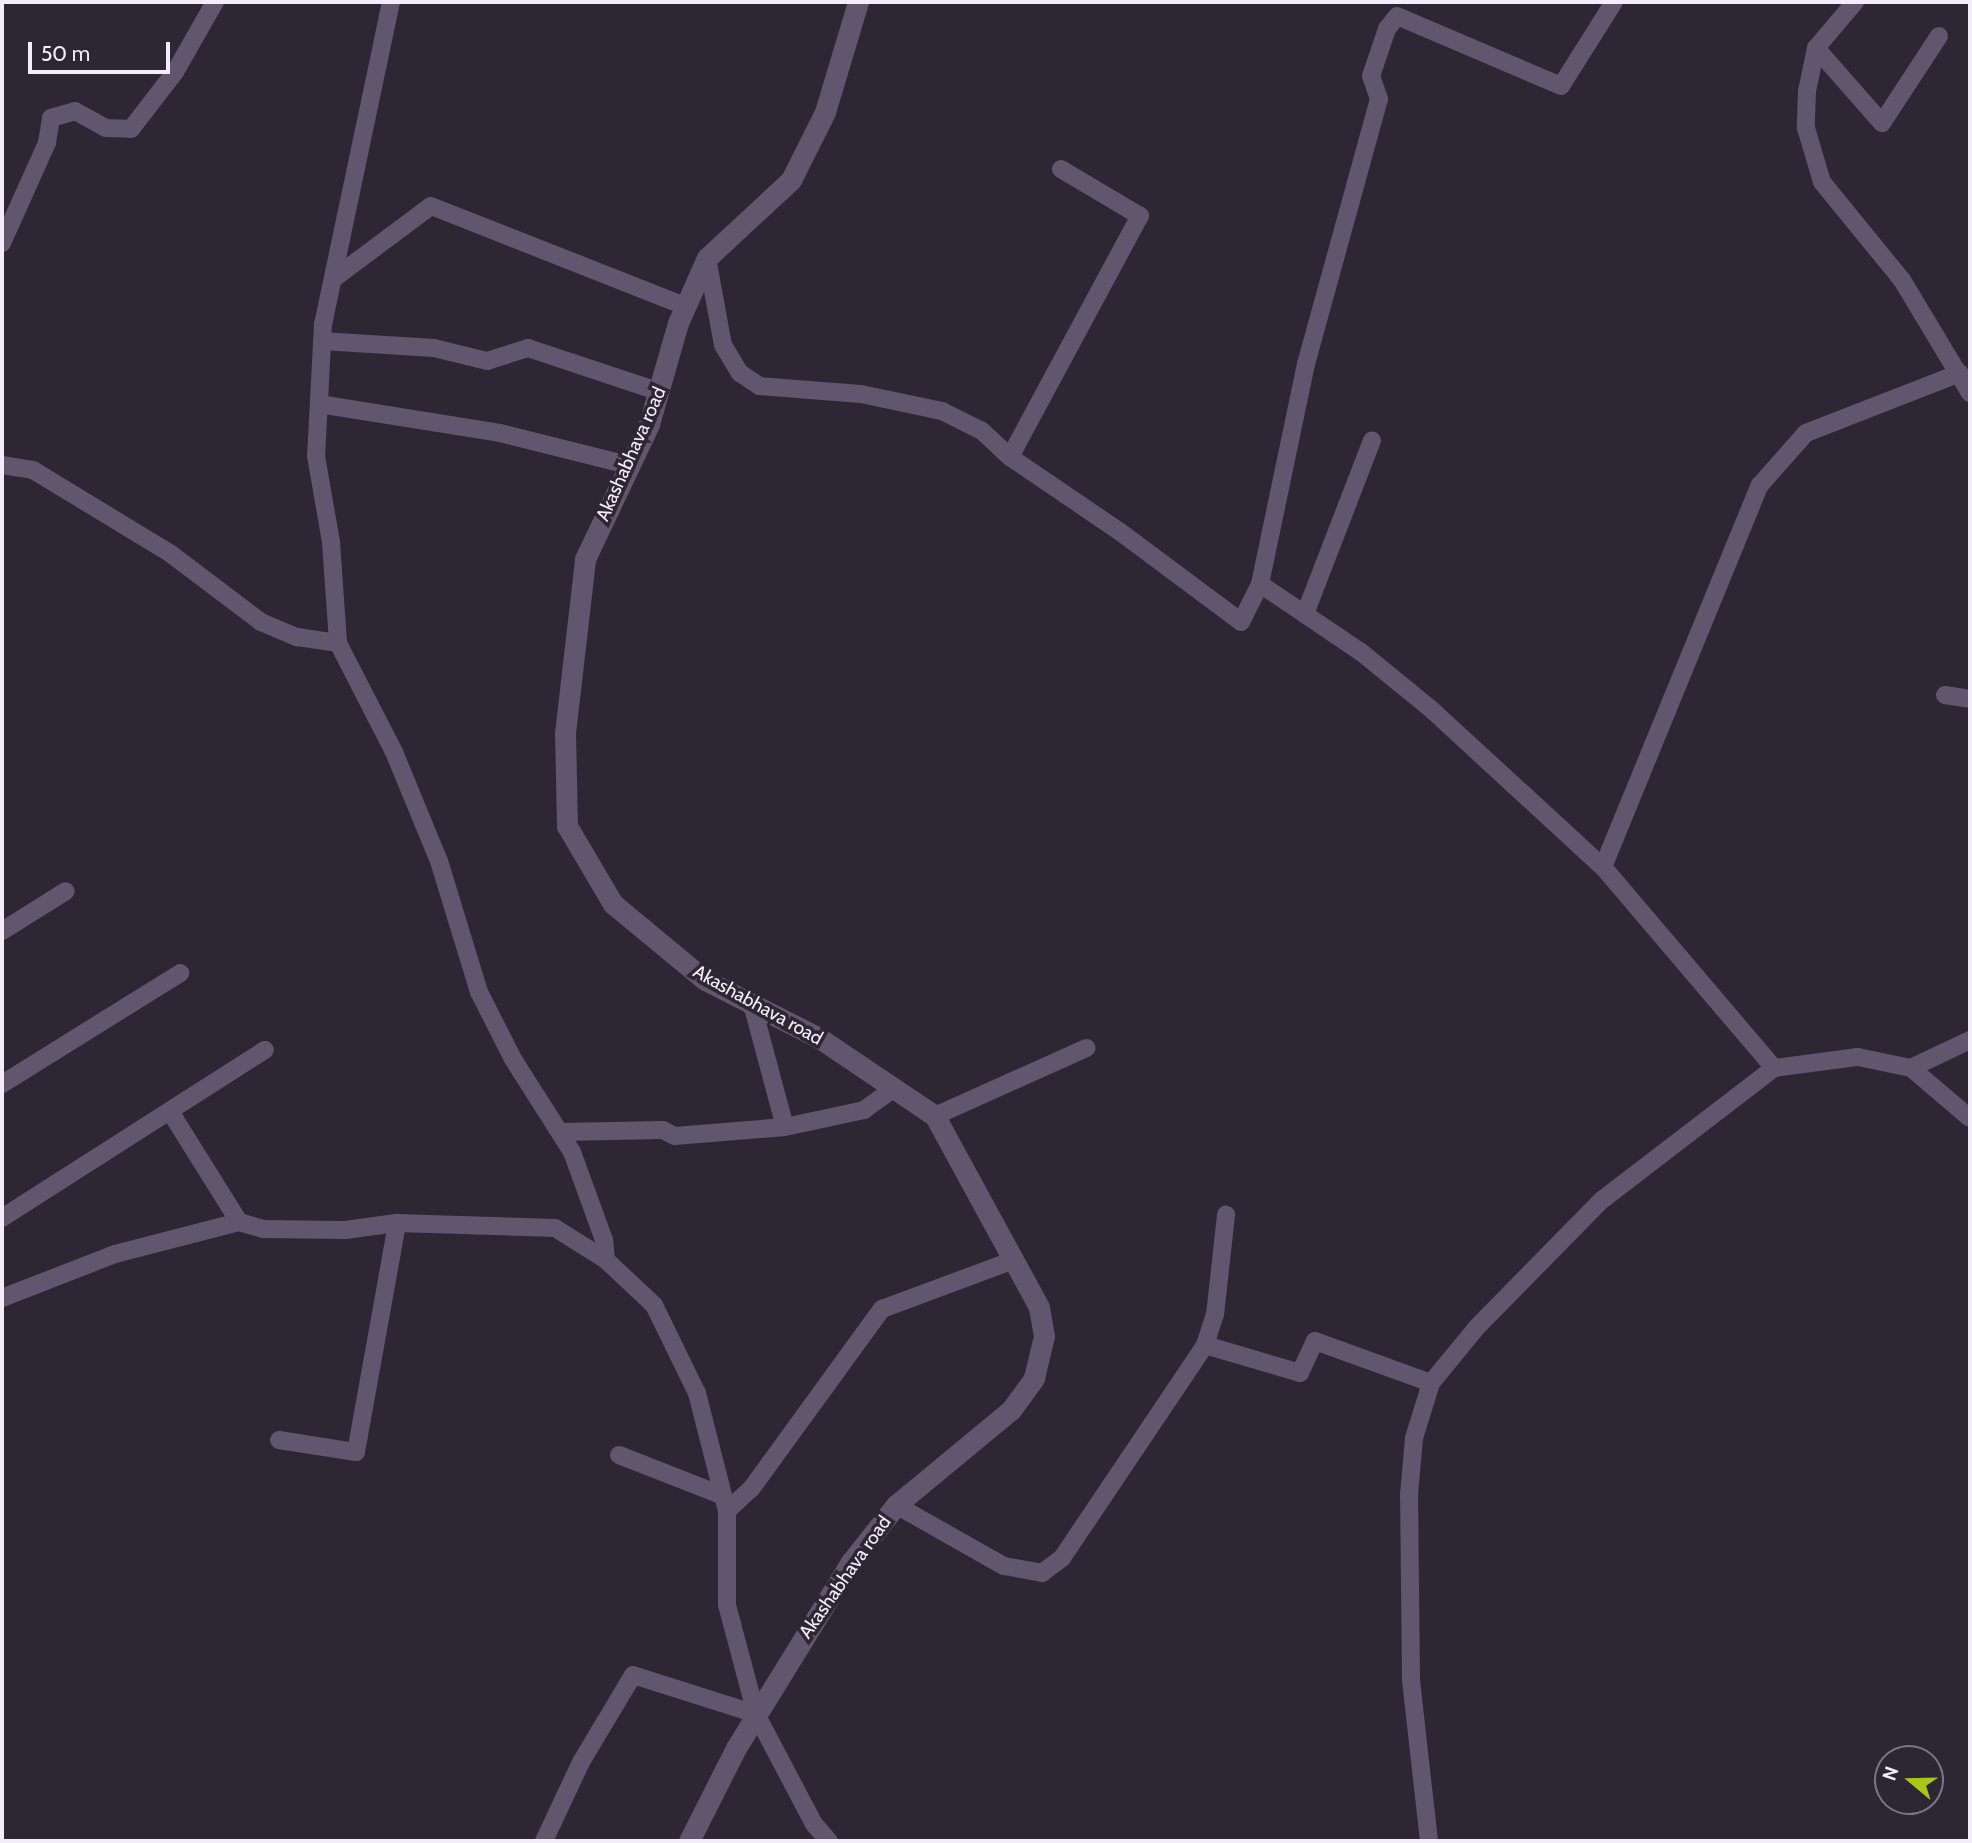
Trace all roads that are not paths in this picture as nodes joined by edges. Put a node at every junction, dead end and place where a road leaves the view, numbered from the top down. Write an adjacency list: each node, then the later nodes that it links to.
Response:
1 (215, 2): 9 (street)
2 (391, 2): 11 (street)
3 (858, 2): 10 (street, Akashabhava road)
4 (1614, 2): 22 (street)
5 (1856, 2): 7 (street)
6 (1939, 36): 7 (street)
7 (1816, 48): 14 (street)
8 (1061, 169): 19 (street)
9 (2, 243)
10 (707, 258): 12 (street, Akashabhava road); 19 (street)
11 (333, 279): 12 (street); 13 (street)
12 (685, 306): 15 (street, Akashabhava road)
13 (322, 341): 15 (street); 17 (street)
14 (1960, 373): 16 (street); 27 (street)
15 (660, 392): 21 (street, Akashabhava road)
16 (1970, 393)
17 (319, 404): 21 (street); 24 (street)
18 (1372, 440): 23 (street)
19 (1010, 457): 22 (street)
20 (2, 465): 24 (street)
21 (628, 465): 31 (street, Akashabhava road)
22 (1260, 584): 23 (street)
23 (1305, 614): 27 (street)
24 (338, 643): 43 (street)
25 (1945, 695): 26 (street)
26 (1970, 699)
27 (1603, 867): 35 (street)
28 (66, 891): 29 (street)
29 (2, 931)
30 (180, 973): 37 (street)
31 (751, 1004): 38 (street, Akashabhava road); 42 (street)
32 (1970, 1040): 36 (street)
33 (1086, 1048): 40 (street)
34 (265, 1050): 39 (street)
35 (1774, 1068): 36 (street); 52 (street)
36 (1911, 1068): 41 (street)
37 (2, 1084)
38 (894, 1088): 40 (street, Akashabhava road); 42 (street)
39 (171, 1113): 45 (street); 46 (street)
40 (935, 1116): 49 (street, Akashabhava road)
41 (1970, 1118)
42 (785, 1127): 43 (street)
43 (560, 1132): 48 (street)
44 (1226, 1215): 51 (street)
45 (2, 1218)
46 (239, 1222): 47 (street); 50 (street)
47 (397, 1223): 48 (street); 53 (street)
48 (606, 1260): 55 (street)
49 (1011, 1261): 55 (street); 56 (street, Akashabhava road)
50 (2, 1298)
51 (1205, 1345): 52 (street); 56 (street)
52 (1431, 1383): 61 (street)
53 (279, 1440)
54 (619, 1455): 55 (street)
55 (724, 1503): 57 (street)
56 (896, 1505): 57 (street, Akashabhava road)
57 (756, 1714): 58 (street); 59 (street, Akashabhava road); 60 (street)
58 (544, 1841)
59 (690, 1841)
60 (829, 1841)
61 (1429, 1841)

